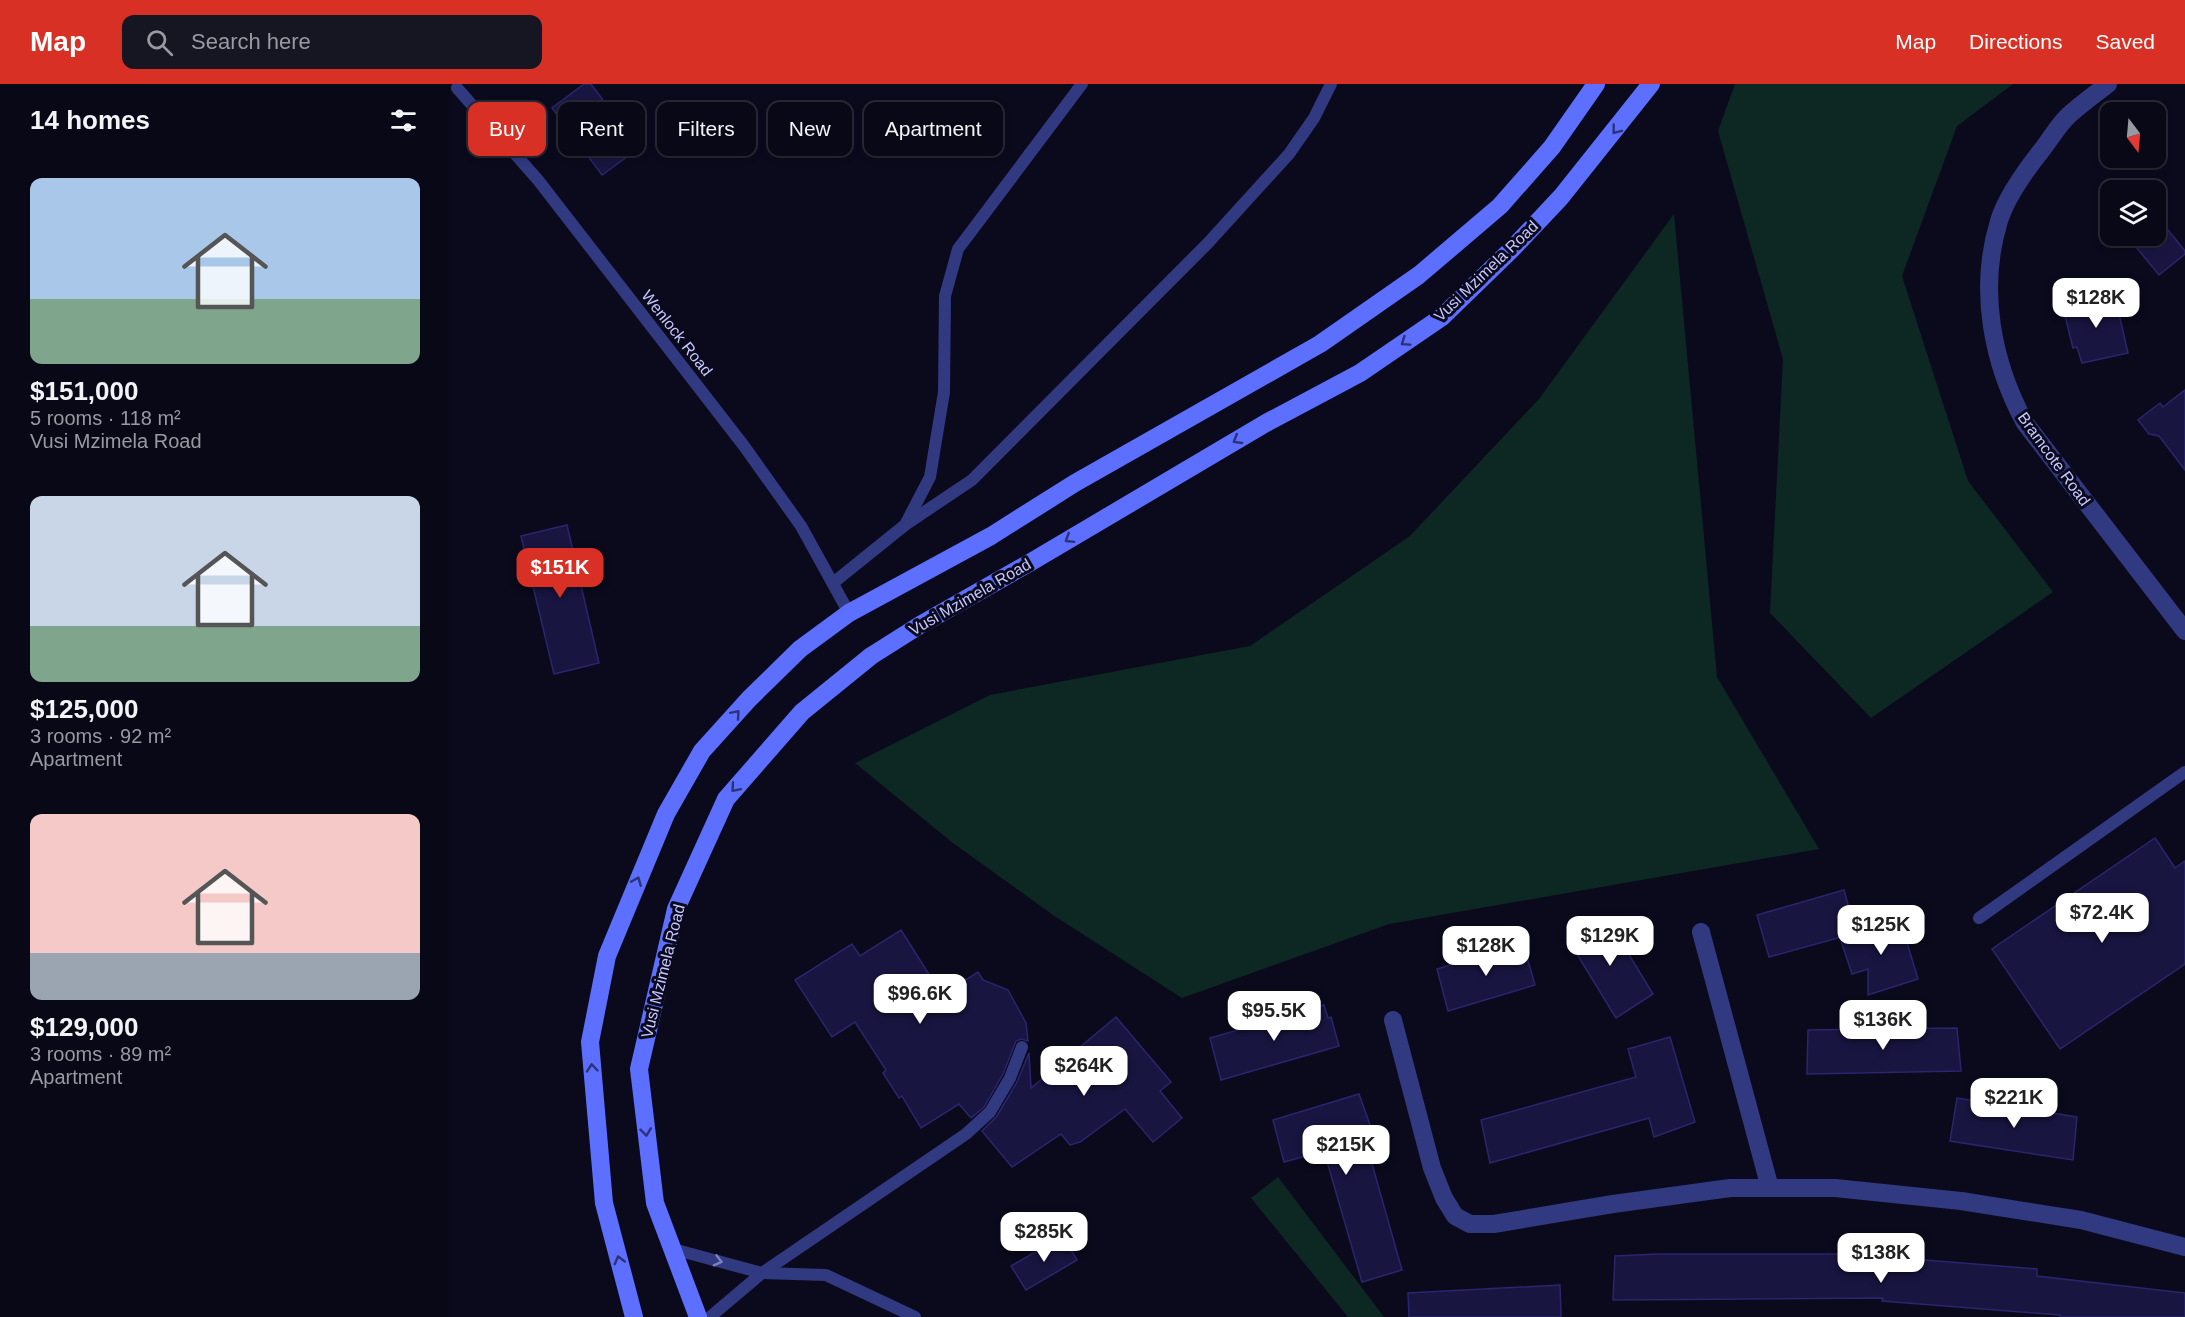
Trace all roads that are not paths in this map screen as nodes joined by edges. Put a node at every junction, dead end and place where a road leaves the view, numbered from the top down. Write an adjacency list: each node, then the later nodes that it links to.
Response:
1 (1082, 84): 7 (lane)
2 (1331, 84): 7 (lane)
3 (1596, 84): 9 (main road)
4 (1651, 84): 18 (main road, Vusi Mzimela Road, one-way to 18)
5 (2108, 84): 10 (street, Bramcote Road)
6 (457, 88): 8 (lane, Wenlock Road)
7 (905, 525): 8 (lane)
8 (833, 583): 9 (lane, Wenlock Road)
9 (849, 613): 20 (main road, one-way to 9)
10 (2185, 631)
11 (2185, 772): 12 (lane)
12 (1979, 918)
13 (1701, 932): 16 (street)
14 (1393, 1020): 16 (street)
15 (1022, 1047): 19 (lane)
16 (1770, 1188): 17 (street)
17 (2185, 1247)
18 (673, 1249): 19 (lane, one-way to 19); 21 (main road, Vusi Mzimela Road)
19 (762, 1273): 22 (lane); 23 (lane)
20 (634, 1317)
21 (698, 1317)
22 (710, 1317)
23 (915, 1317)

